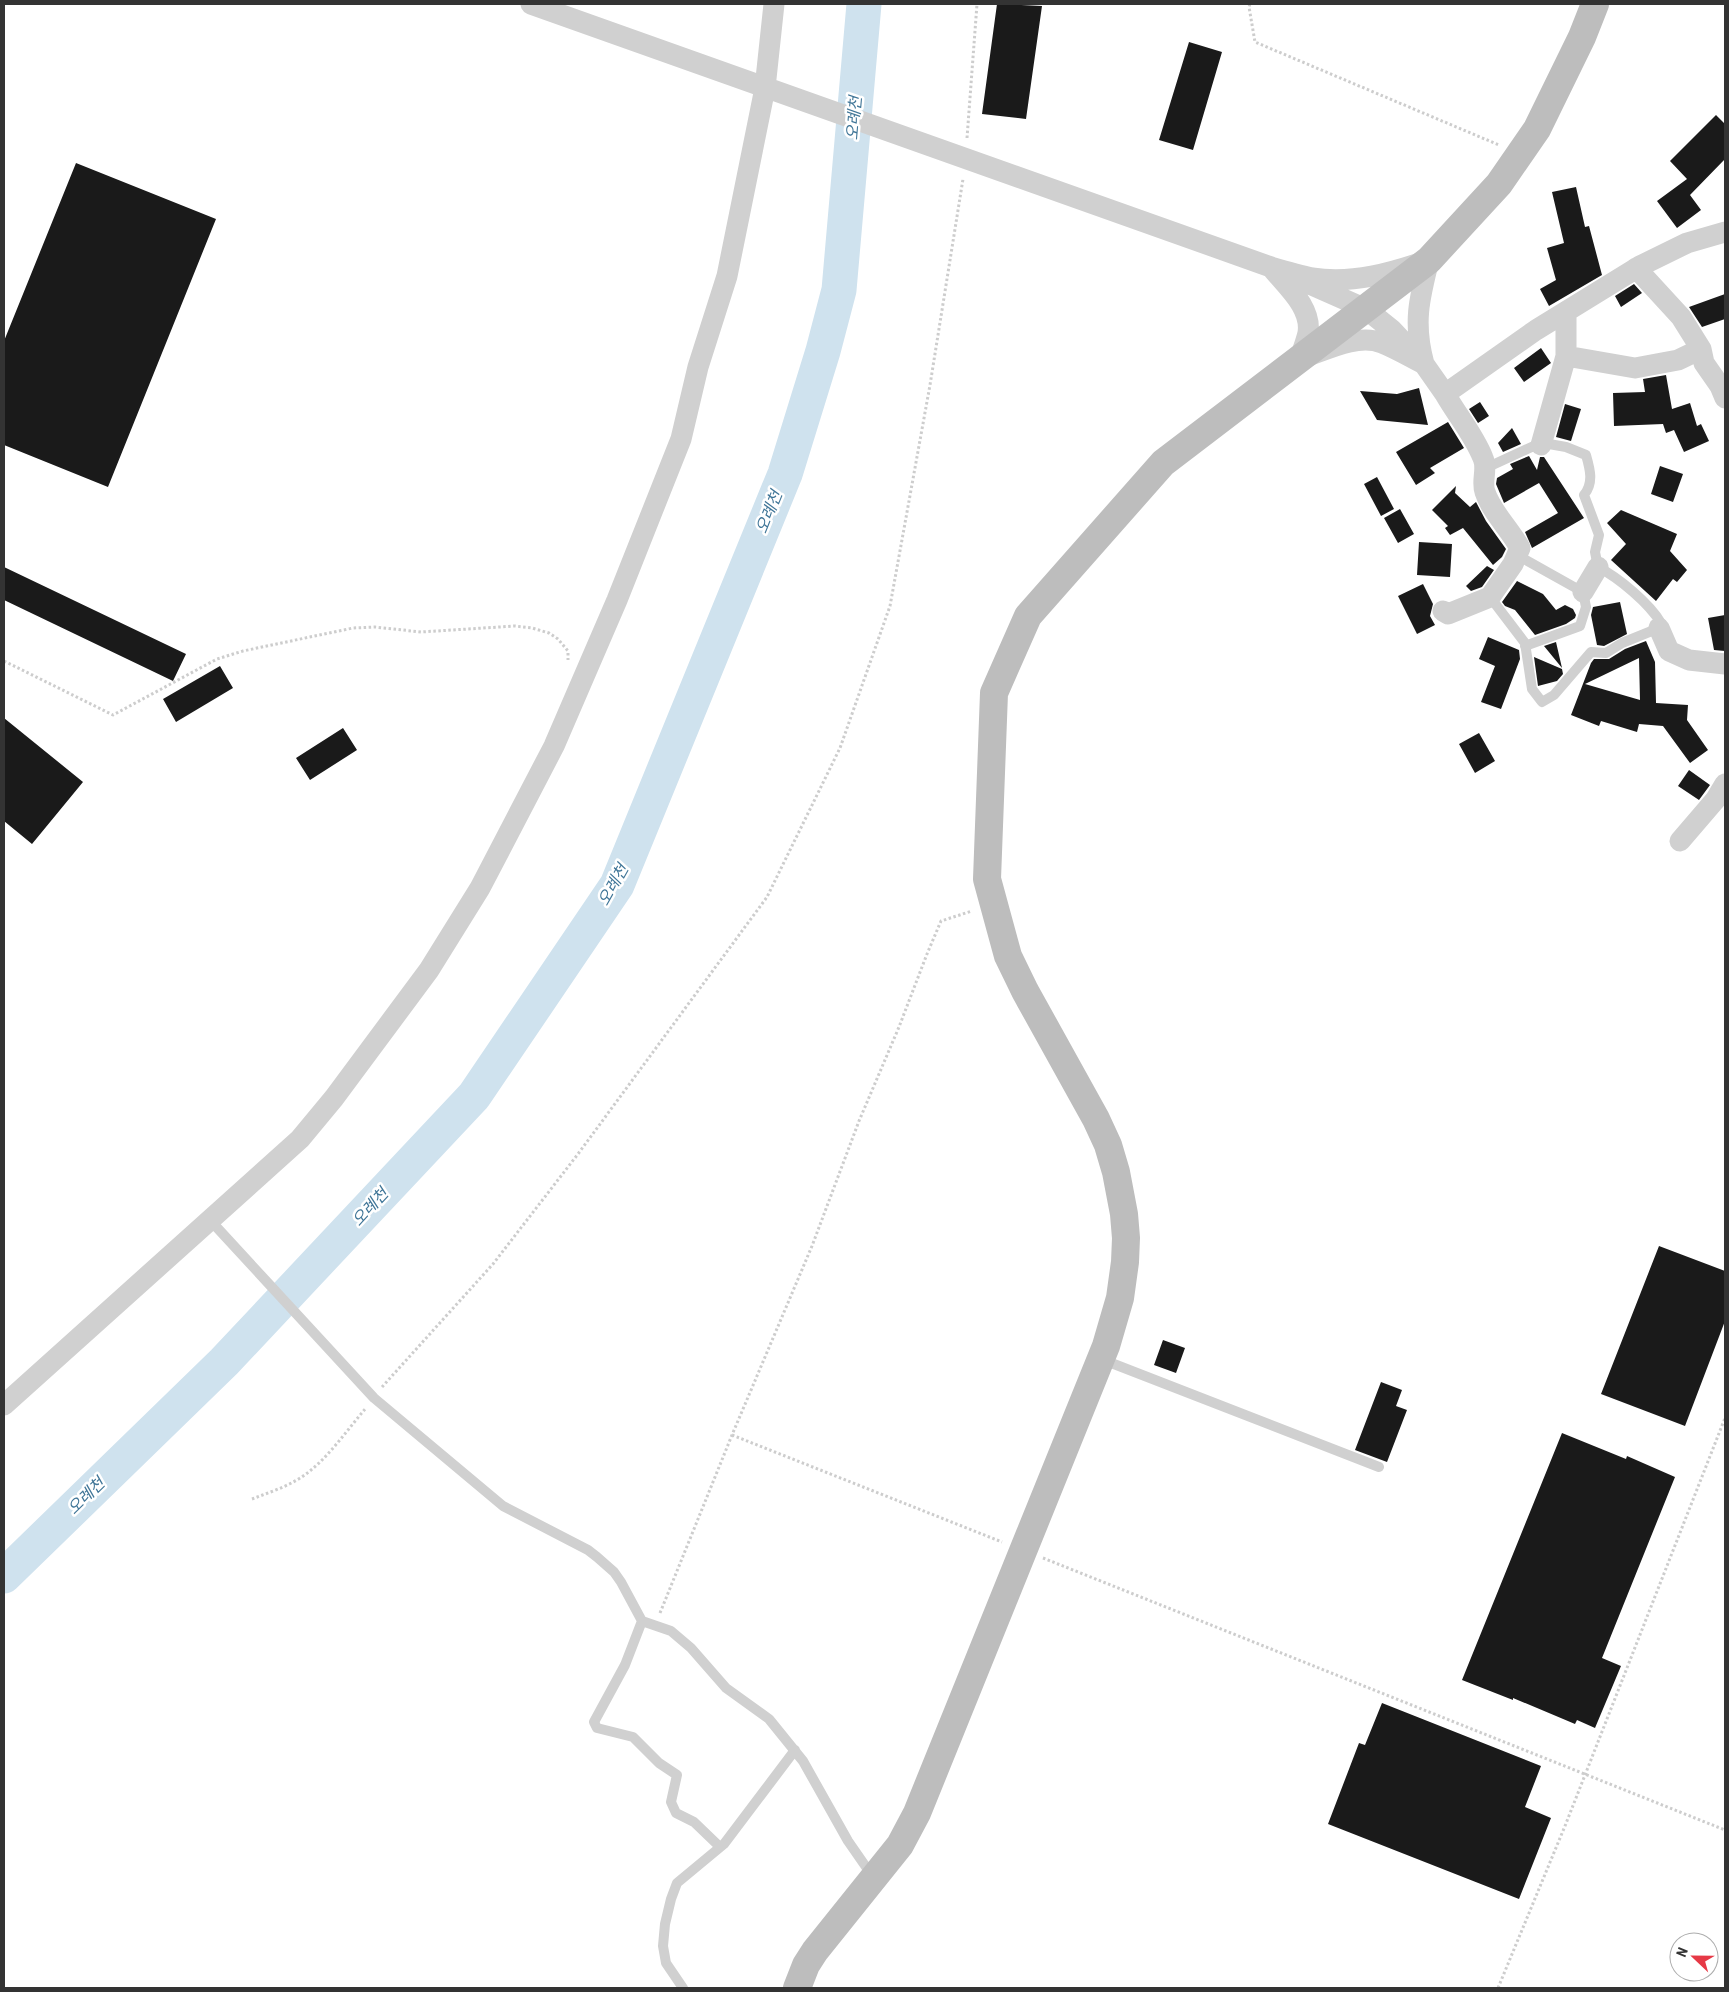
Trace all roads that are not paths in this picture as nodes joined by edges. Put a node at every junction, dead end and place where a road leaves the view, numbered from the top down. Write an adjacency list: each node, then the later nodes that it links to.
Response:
1 (531, 4): 4 (street)
2 (774, 4): 4 (street)
3 (1595, 4): 6 (street)
4 (765, 88): 7 (street); 29 (street)
5 (1725, 232): 8 (street)
6 (1430, 260): 7 (street); 9 (street); 14 (street)
7 (1271, 267): 9 (street); 13 (street)
8 (1636, 268): 10 (street); 11 (street)
9 (1366, 310): 13 (street); 14 (street)
10 (1566, 313): 12 (street); 15 (street)
11 (1701, 349): 12 (street); 16 (street)
12 (1566, 356): 17 (street)
13 (1300, 360): 14 (street); 30 (street)
14 (1424, 364): 15 (street)
15 (1444, 394): 18 (street)
16 (1725, 398)
17 (1541, 445): 18 (lane); 20 (lane)
18 (1486, 468): 19 (street)
19 (1517, 555): 21 (lane); 22 (street)
20 (1598, 567): 21 (street); 24 (lane)
21 (1583, 592): 25 (lane)
22 (1490, 596): 23 (street); 25 (lane)
23 (1443, 611)
24 (1659, 628): 25 (lane); 26 (street)
25 (1525, 646)
26 (1725, 664)
27 (1725, 784): 28 (street)
28 (1680, 841)
29 (210, 1220): 31 (street); 33 (lane)
30 (1100, 1359): 32 (lane); 36 (street)
31 (4, 1405)
32 (1379, 1467)
33 (642, 1621): 34 (lane); 35 (lane)
34 (795, 1750): 35 (lane); 36 (lane)
35 (720, 1847): 37 (lane)
36 (873, 1878): 38 (street)
37 (682, 1988)
38 (797, 1988)

